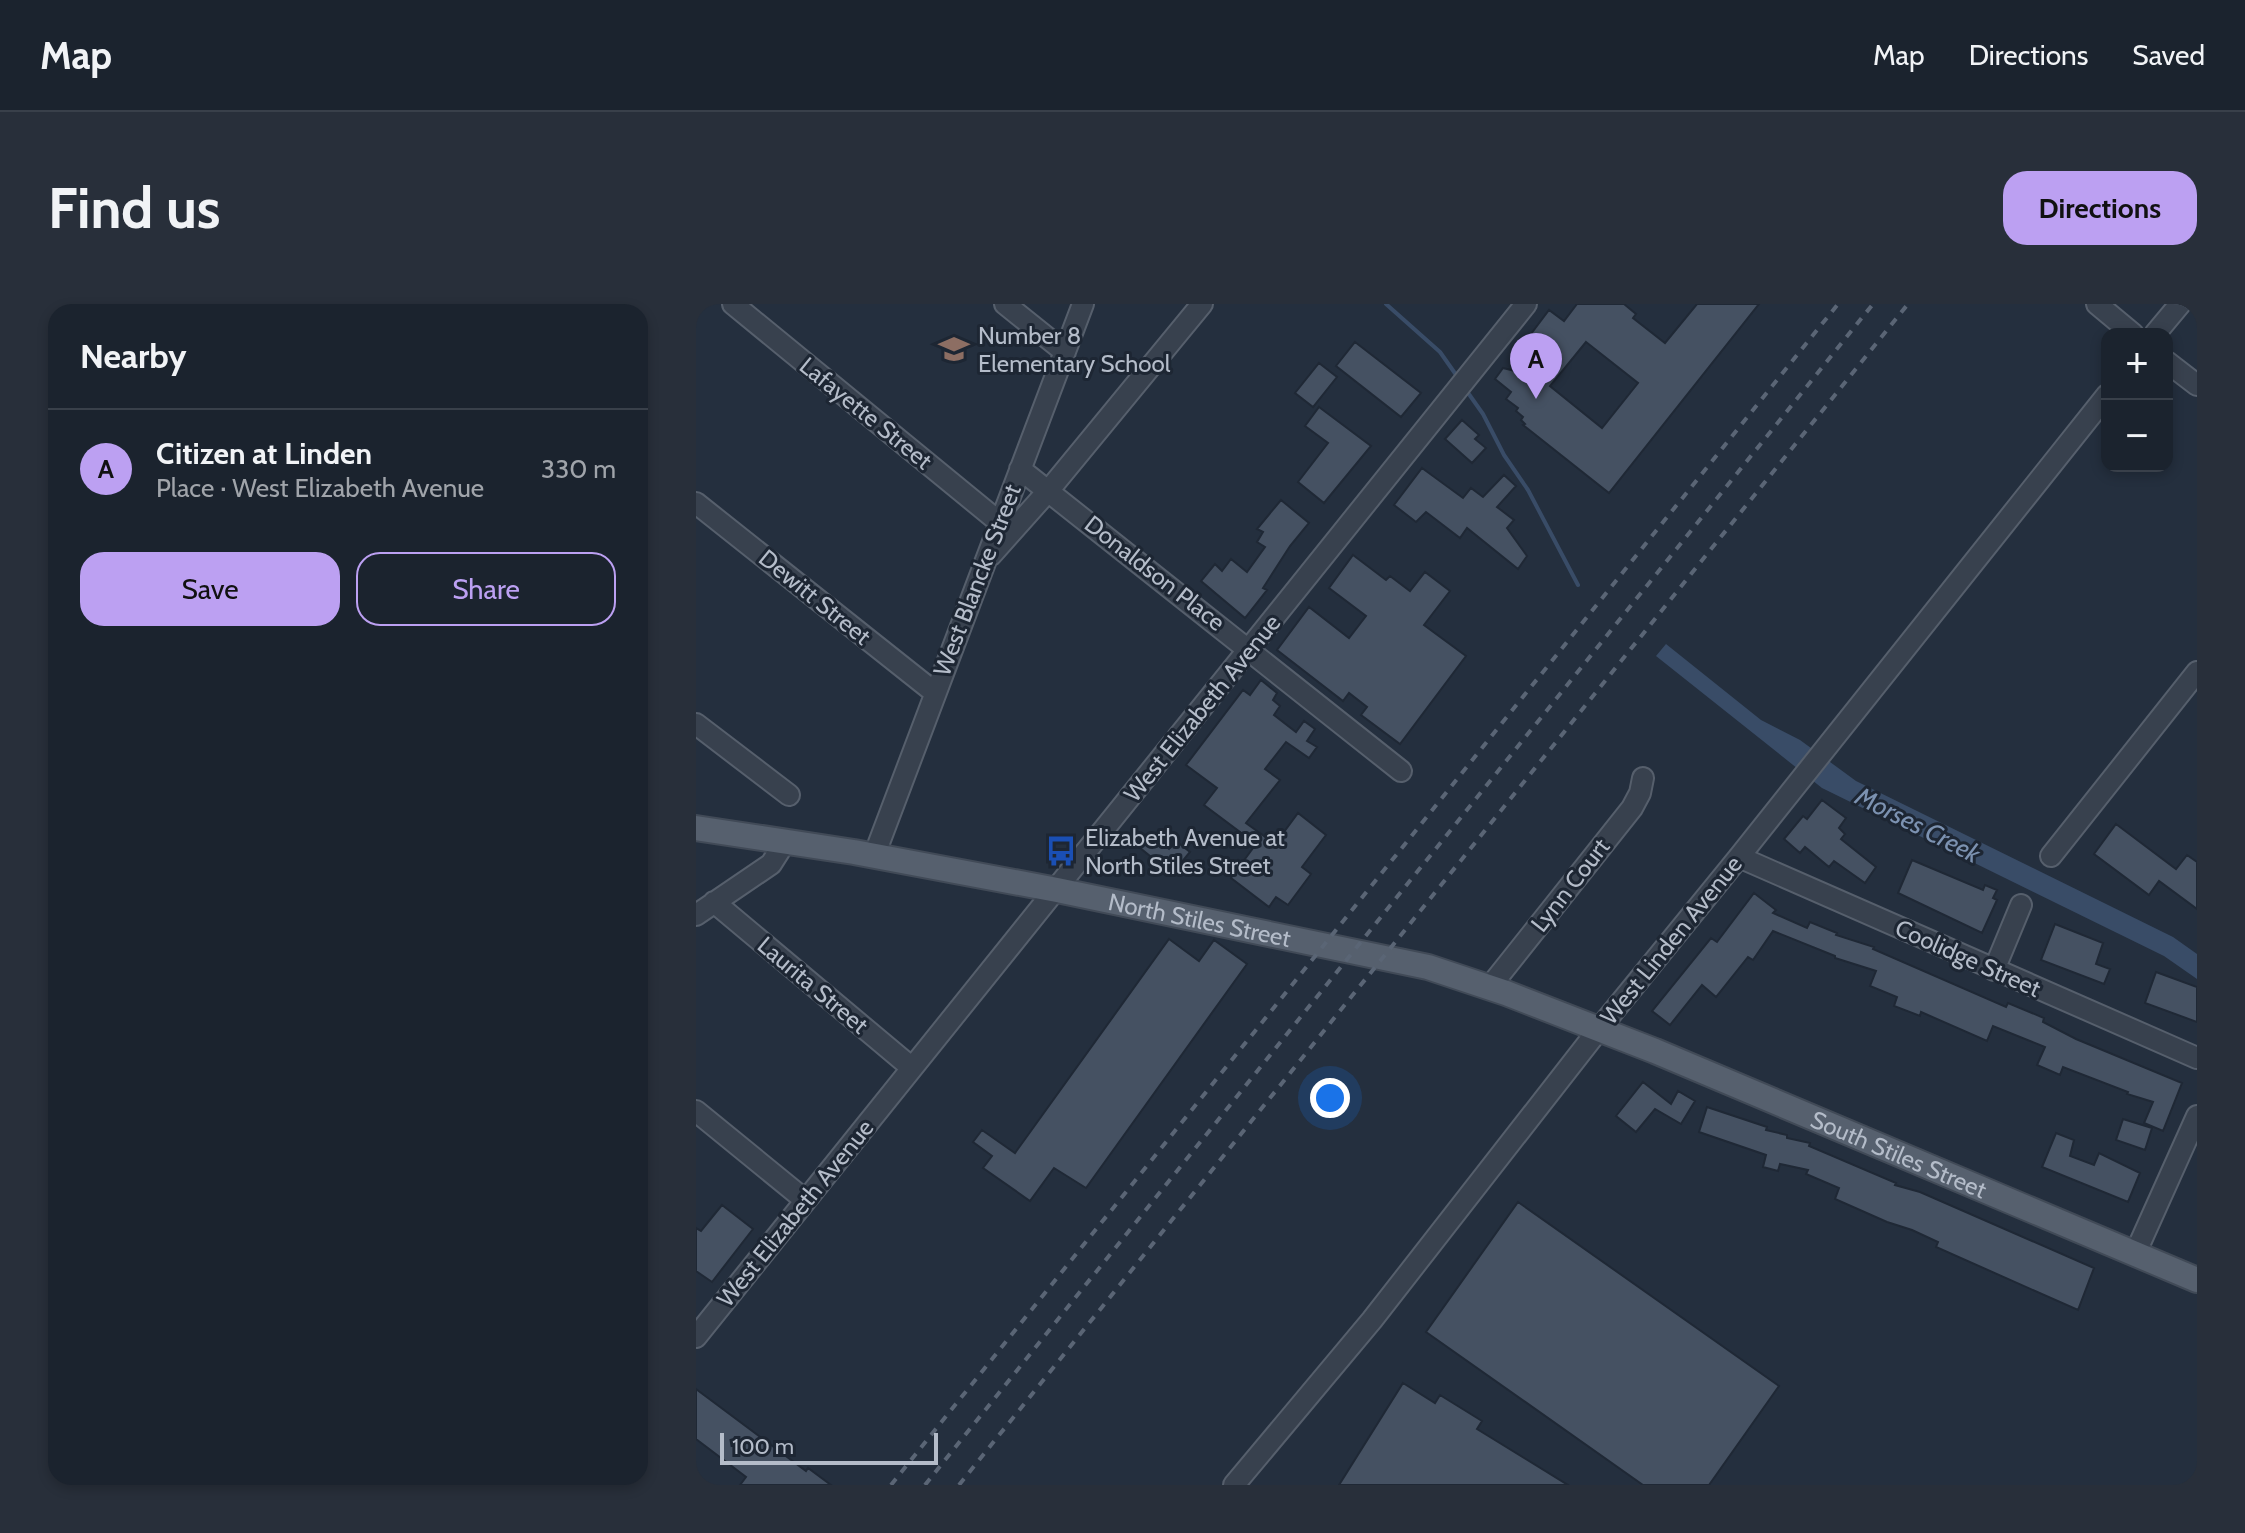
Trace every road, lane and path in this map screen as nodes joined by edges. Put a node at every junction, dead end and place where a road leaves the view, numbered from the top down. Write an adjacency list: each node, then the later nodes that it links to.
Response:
1 (733, 304): 17 (street, Lafayette Street)
2 (1005, 304): 10 (street)
3 (1083, 304): 10 (street, West Blancke Street)
4 (1202, 304): 15 (street)
5 (1526, 304): 19 (street, West Elizabeth Avenue)
6 (2097, 304): 8 (street)
7 (2180, 304): 9 (street)
8 (2126, 328)
9 (2160, 328)
10 (1065, 352): 14 (street, West Blancke Street)
11 (2173, 367): 12 (street)
12 (2197, 385)
13 (2103, 400): 30 (street, West Linden Avenue)
14 (1020, 469): 15 (street, Donaldson Place); 17 (street, West Blancke Street)
15 (1049, 490): 18 (street); 19 (street, Donaldson Place)
16 (696, 503): 21 (street, Dewitt Street)
17 (999, 522): 18 (street, West Blancke Street)
18 (983, 564): 21 (street, West Blancke Street)
19 (1249, 648): 23 (street, Donaldson Place); 31 (street, West Elizabeth Avenue)
20 (2197, 672): 29 (street)
21 (934, 692): 28 (street, West Blancke Street)
22 (696, 724): 25 (street)
23 (1401, 771)
24 (1643, 778): 36 (street, Lynn Court)
25 (789, 795)
26 (696, 828): 27 (main road, North Stiles Street)
27 (785, 842): 28 (main road, North Stiles Street); 32 (street)
28 (874, 856): 31 (main road, North Stiles Street)
29 (2051, 856)
30 (1739, 857): 35 (street, Coolidge Street); 37 (street, West Linden Avenue)
31 (1057, 890): 36 (main road, North Stiles Street); 39 (street, West Elizabeth Avenue)
32 (714, 902): 34 (street); 39 (street, Laurita Street)
33 (2021, 905): 35 (street)
34 (696, 915)
35 (1994, 970): 38 (street, Coolidge Street)
36 (1489, 988): 37 (main road, North Stiles Street)
37 (1599, 1029): 43 (main road, South Stiles Street); 46 (street, West Linden Avenue)
38 (2197, 1058)
39 (912, 1068): 42 (street, West Elizabeth Avenue)
40 (696, 1111): 42 (street)
41 (2197, 1116): 43 (street)
42 (805, 1200): 45 (street, West Elizabeth Avenue)
43 (2135, 1254): 44 (main road, South Stiles Street)
44 (2197, 1280)
45 (696, 1337)
46 (1234, 1485)

